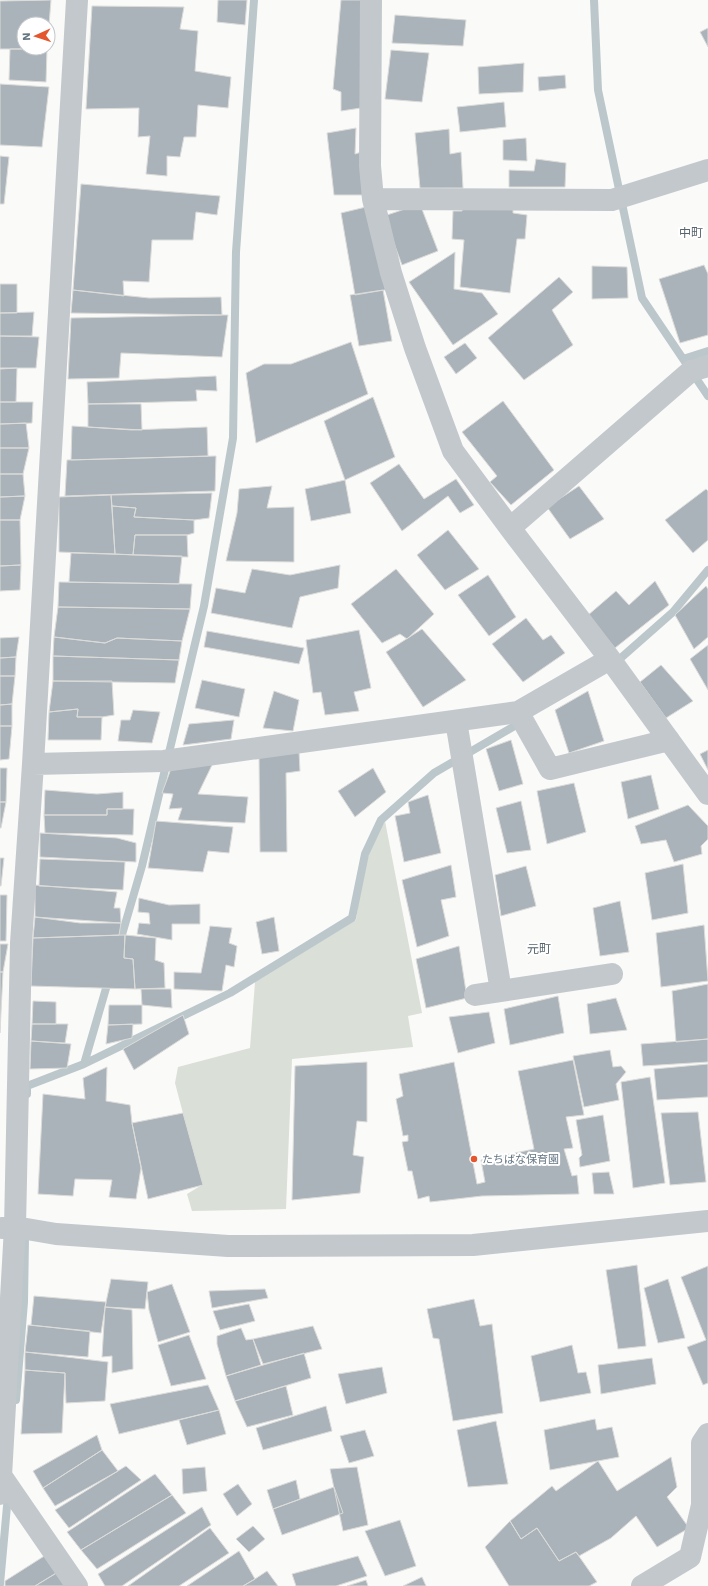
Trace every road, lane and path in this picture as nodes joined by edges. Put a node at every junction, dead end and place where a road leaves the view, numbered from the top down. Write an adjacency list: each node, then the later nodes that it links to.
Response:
1 (77, 0): 11 (street)
2 (371, 0): 4 (street)
3 (708, 170): 4 (street)
4 (373, 199): 6 (street)
5 (708, 366): 6 (street)
6 (510, 528): 7 (street)
7 (610, 659): 8 (street); 10 (street)
8 (518, 712): 9 (street); 10 (street)
9 (456, 721): 11 (street); 14 (street)
10 (669, 740): 12 (street)
11 (33, 764): 17 (street)
12 (708, 794)
13 (612, 974): 14 (street)
14 (502, 991): 15 (street)
15 (475, 995)
16 (708, 1221): 17 (street)
17 (8, 1228): 19 (street)
18 (708, 1434): 21 (street)
19 (1, 1485): 20 (street)
20 (77, 1586)
21 (642, 1586)

